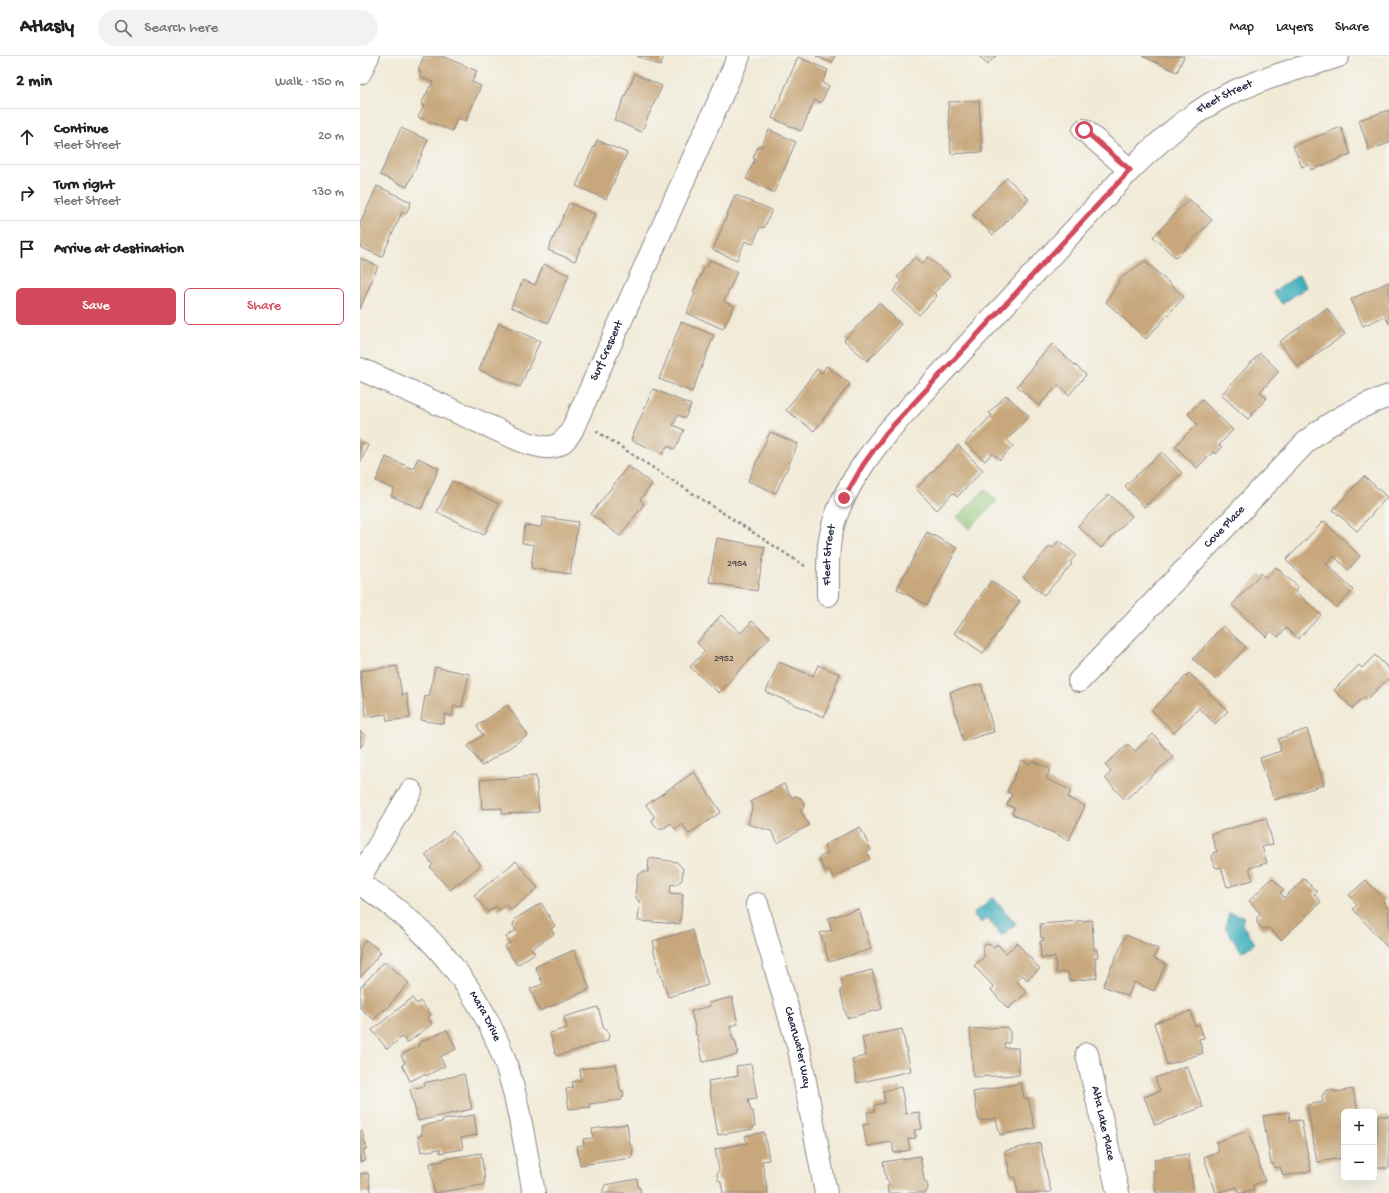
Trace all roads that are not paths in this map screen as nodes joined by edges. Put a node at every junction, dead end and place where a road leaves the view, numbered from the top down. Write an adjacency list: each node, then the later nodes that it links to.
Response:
1 (368, 56): 4 (street)
2 (739, 56): 7 (street, Surf Crescent)
3 (1338, 56): 6 (street, Fleet Street)
4 (360, 73)
5 (1084, 130): 6 (street)
6 (1130, 170): 9 (street, Fleet Street)
7 (360, 369)
8 (1389, 396): 10 (street, Cove Place)
9 (828, 594)
10 (1078, 681)
11 (411, 791): 12 (street)
12 (360, 877)
13 (360, 884): 16 (street, Mara Drive)
14 (757, 904): 17 (street, Clearwater Way)
15 (1087, 1054): 18 (street, Alta Lake Place)
16 (534, 1193)
17 (826, 1193)
18 (1118, 1193)

